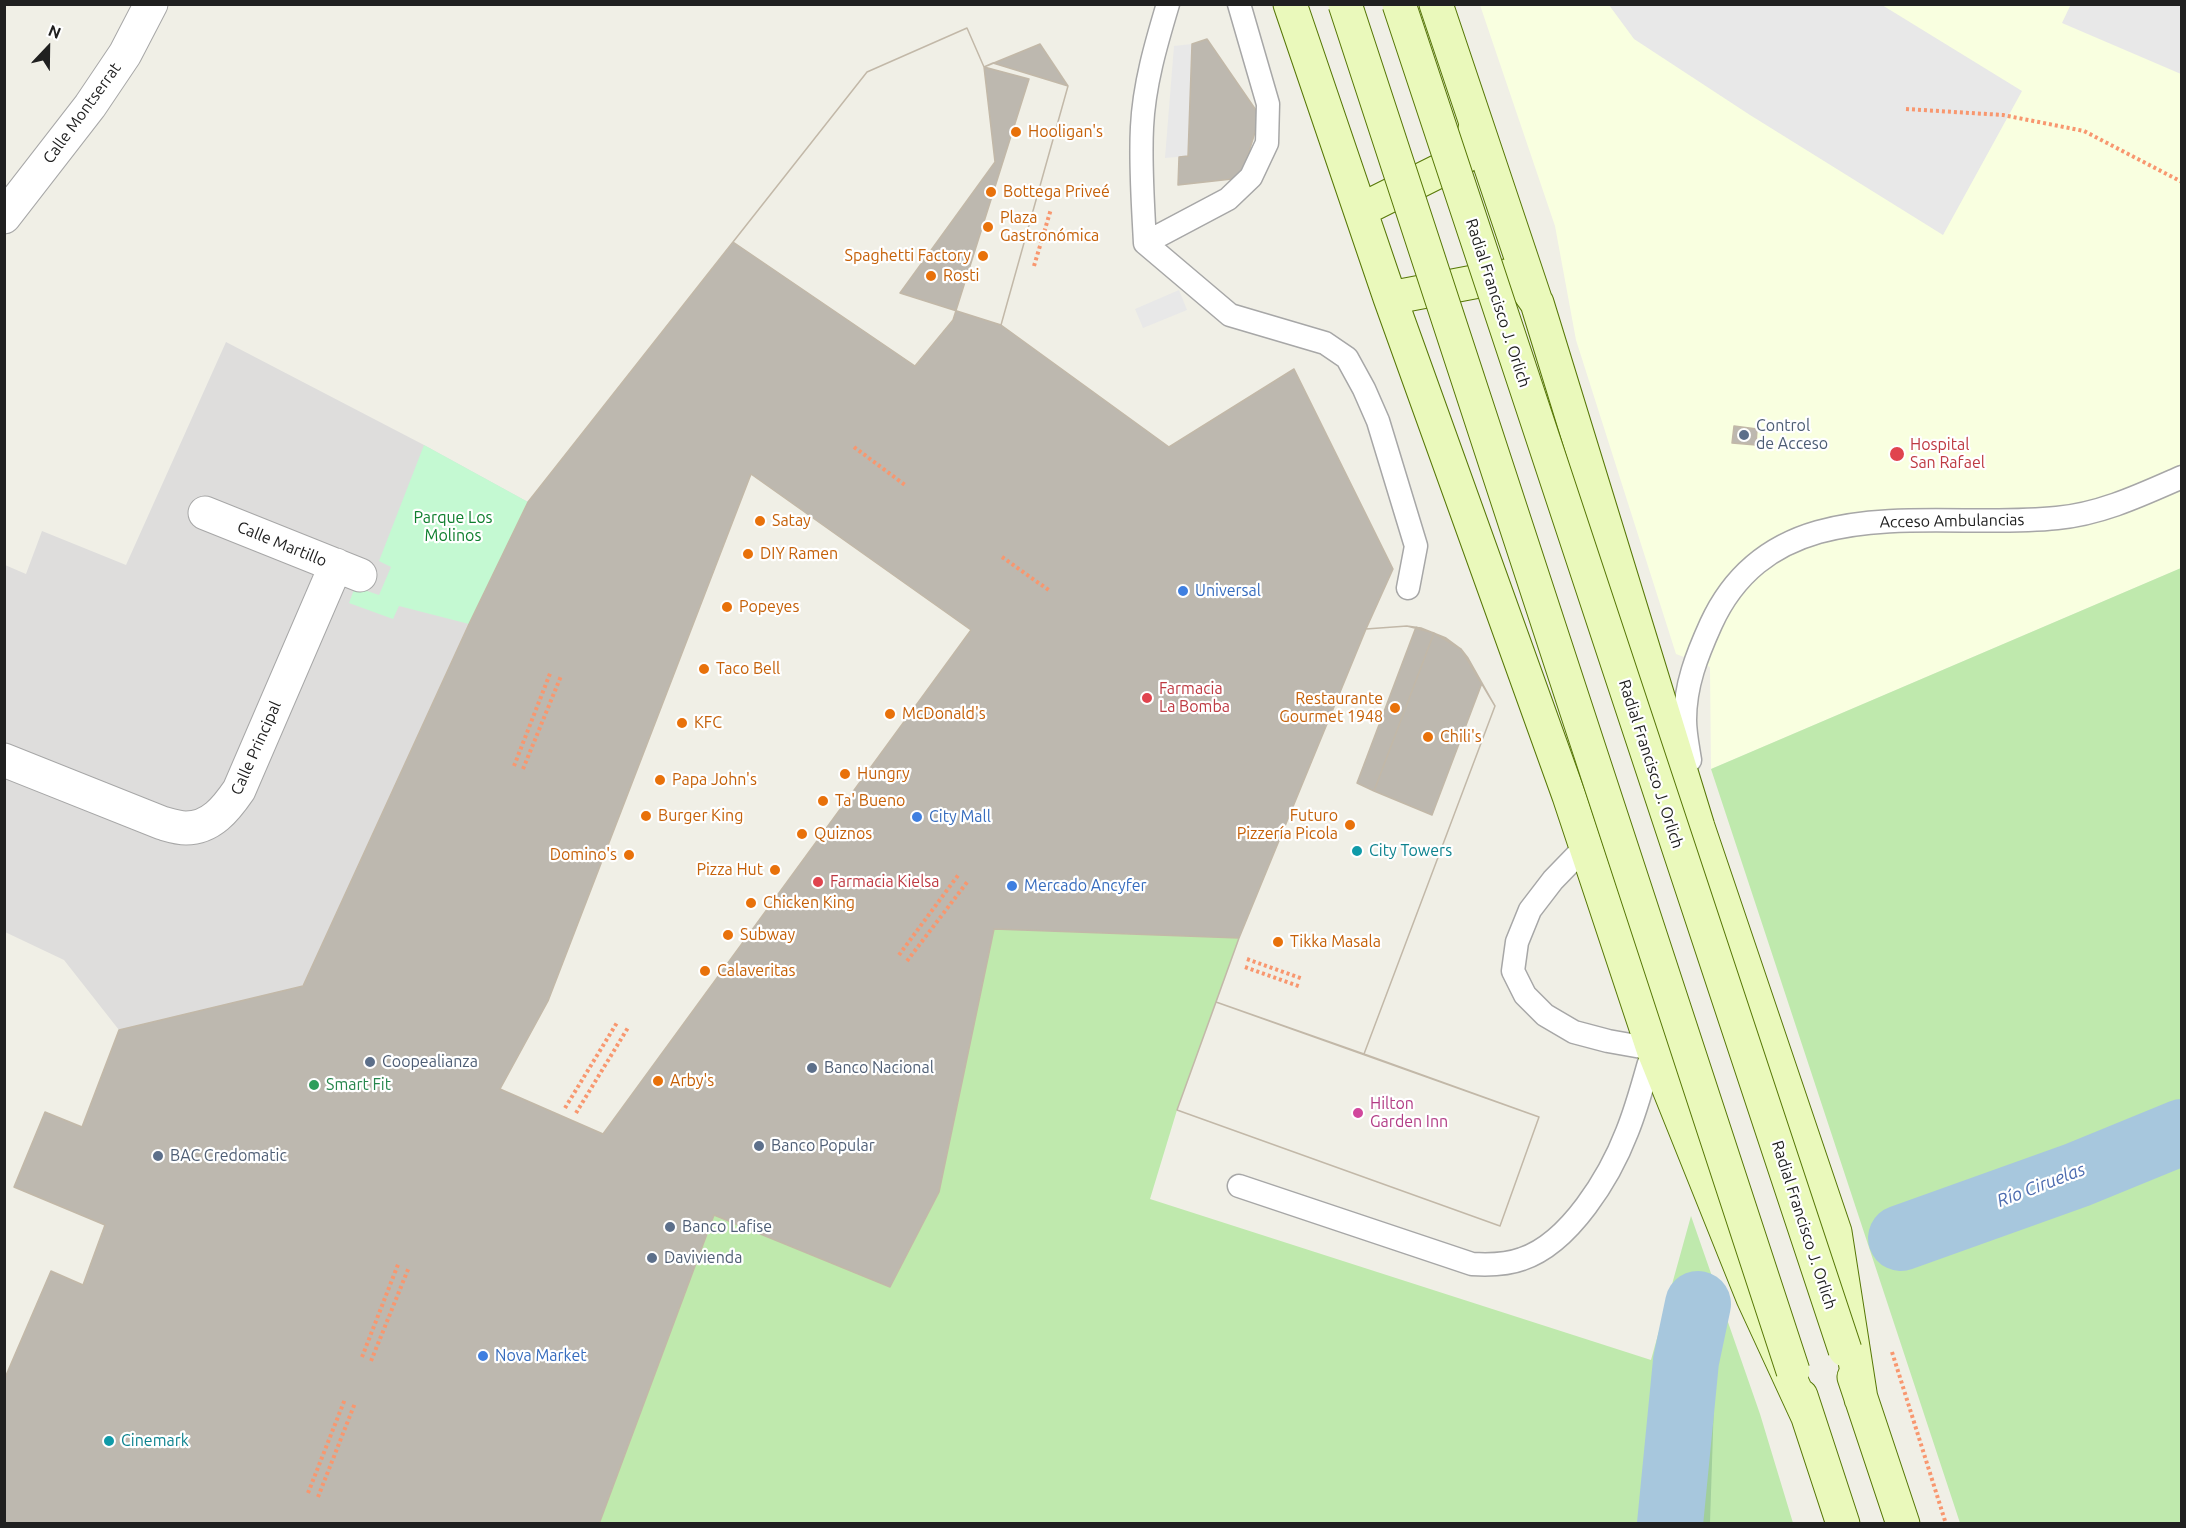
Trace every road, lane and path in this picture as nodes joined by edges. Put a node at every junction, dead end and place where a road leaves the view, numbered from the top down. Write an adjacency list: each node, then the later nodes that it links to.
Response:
1 (151, 4): 13 (street, Calle Montserrat)
2 (1168, 4): 14 (lane)
3 (1239, 4): 14 (lane)
4 (1290, 4): 12 (main road)
5 (1346, 4): 55 (main road, bridge)
6 (1399, 4): 53 (main road, Radial Francisco J. Orlich, bridge)
7 (1436, 4): 9 (main road)
8 (1906, 109): 10 (path)
9 (1476, 123): 12 (main road); 17 (main road)
10 (2181, 182)
11 (1051, 209): 15 (path)
12 (1361, 210): 16 (main road)
13 (4, 217)
14 (1145, 243): 24 (lane)
15 (1035, 266)
16 (1390, 298): 17 (main road); 32 (main road)
17 (1537, 303): 31 (main road)
18 (854, 447): 20 (path)
19 (2181, 477): 31 (lane, Acceso Ambulancias)
20 (905, 484)
21 (205, 513): 23 (street, Calle Martillo)
22 (1002, 557): 25 (path)
23 (348, 570): 28 (street, Calle Principal)
24 (1408, 588)
25 (1050, 591)
26 (551, 671): 29 (path)
27 (561, 676): 30 (path)
28 (4, 760)
29 (514, 766)
30 (523, 769)
31 (1698, 827): 53 (main road)
32 (1585, 847): 43 (main road); 43 (lane)
33 (959, 874): 35 (path)
34 (968, 881): 37 (path)
35 (899, 955)
36 (1247, 959): 39 (path)
37 (907, 962)
38 (1245, 967): 40 (path)
39 (1304, 979)
40 (1301, 987)
41 (618, 1021): 44 (path)
42 (629, 1026): 45 (path)
43 (1653, 1049): 46 (lane); 55 (main road)
44 (566, 1108)
45 (576, 1113)
46 (1239, 1186)
47 (399, 1263): 50 (path)
48 (409, 1266): 51 (path)
49 (1890, 1348): 60 (path)
50 (362, 1357)
51 (371, 1360)
52 (345, 1399): 56 (path)
53 (1861, 1399): 59 (main road, Radial Francisco J. Orlich)
54 (355, 1403): 57 (path)
55 (1807, 1415): 58 (main road)
56 (308, 1493)
57 (318, 1497)
58 (1843, 1524)
59 (1903, 1524)
60 (1946, 1524)

